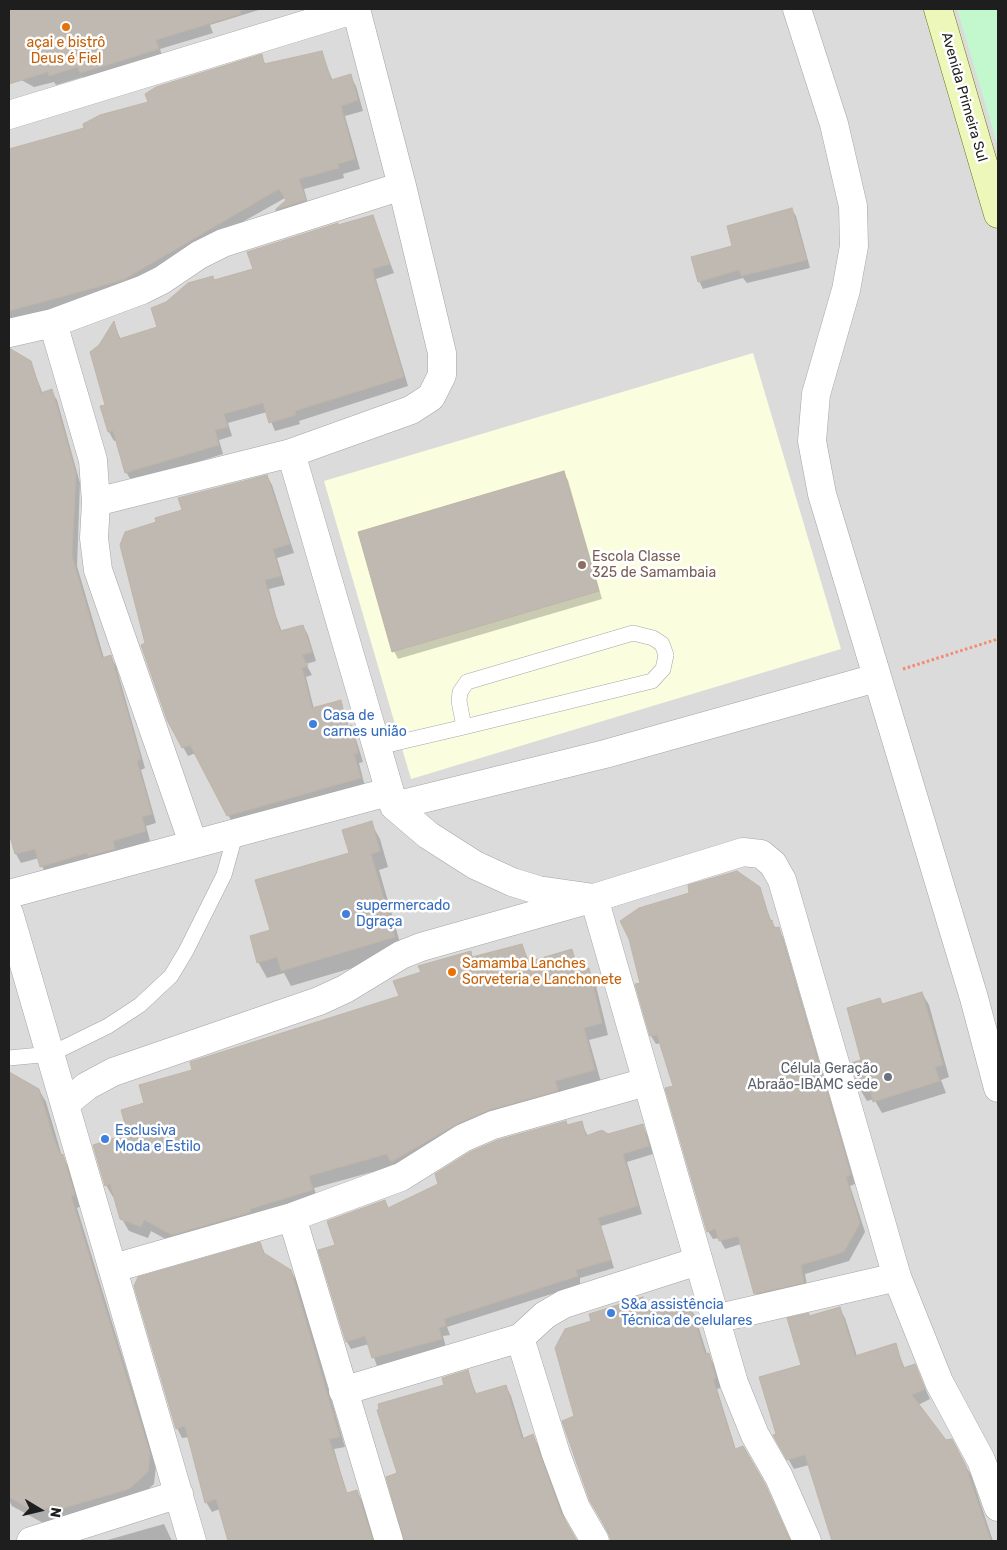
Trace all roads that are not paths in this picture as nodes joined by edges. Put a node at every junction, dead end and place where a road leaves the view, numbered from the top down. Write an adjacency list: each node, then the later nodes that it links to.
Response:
1 (356, 9): 4 (street); 5 (street)
2 (797, 9): 11 (street)
3 (938, 9): 6 (street, Avenida Primeira Sul)
4 (9, 115)
5 (402, 186): 7 (street); 9 (street)
6 (998, 214)
7 (53, 323): 8 (street); 10 (street)
8 (9, 333)
9 (291, 453): 10 (street); 13 (street)
10 (96, 502): 16 (street)
11 (876, 678): 14 (street); 23 (street)
12 (464, 727): 12 (lane); 13 (lane)
13 (375, 748): 14 (street)
14 (391, 799): 15 (street); 18 (street)
15 (236, 832): 16 (street); 20 (lane)
16 (193, 843): 17 (street)
17 (9, 894)
18 (594, 898): 22 (street); 24 (street); 28 (street)
19 (11, 929): 20 (street)
20 (52, 1054): 21 (lane); 24 (street)
21 (9, 1058)
22 (646, 1082): 25 (street); 26 (street)
23 (998, 1088)
24 (66, 1103): 27 (street)
25 (292, 1217): 27 (street); 31 (street)
26 (698, 1260): 29 (street); 30 (street)
27 (114, 1268): 32 (street)
28 (897, 1277): 29 (street); 33 (street)
29 (715, 1319): 38 (street)
30 (520, 1338): 31 (street); 37 (street)
31 (343, 1391): 36 (street)
32 (179, 1494): 34 (street); 35 (street)
33 (998, 1506)
34 (30, 1541)
35 (192, 1541)
36 (389, 1541)
37 (595, 1541)
38 (807, 1541)

